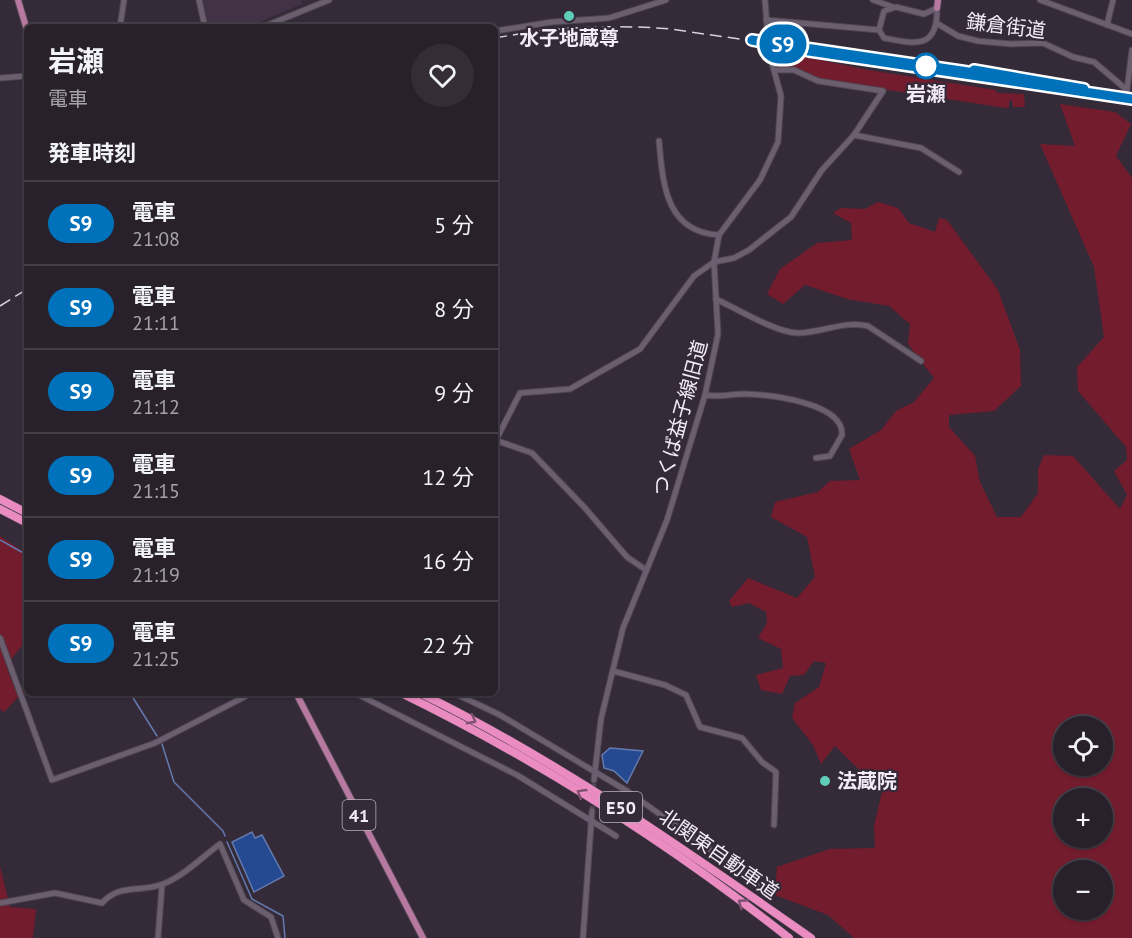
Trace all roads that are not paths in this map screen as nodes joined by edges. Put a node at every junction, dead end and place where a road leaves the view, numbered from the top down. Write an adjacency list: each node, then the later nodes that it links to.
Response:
1 (18, 0): 16 (main road)
2 (124, 0): 17 (street)
3 (199, 0): 18 (street)
4 (329, 0): 19 (street)
5 (666, 0): 23 (street)
6 (765, 0): 15 (street, つくば益子線旧道)
7 (873, 0): 11 (street)
8 (938, 0): 13 (main road)
9 (1040, 0): 21 (street)
10 (1113, 0): 21 (street)
11 (882, 3): 12 (street); 14 (street)
12 (893, 7): 13 (street); 14 (street)
13 (937, 8): 20 (street)
14 (884, 11): 22 (street)
15 (766, 20): 22 (street); 26 (street, つくば益子線旧道)
16 (25, 24)
17 (120, 24)
18 (204, 24)
19 (271, 24)
20 (938, 24): 22 (street); 25 (street, 鎌倉街道)
21 (1107, 25): 24 (street)
22 (879, 30)
23 (498, 31)
24 (1132, 34)
25 (1132, 50)
26 (774, 70): 29 (street); 32 (street, つくば益子線旧道)
27 (24, 76): 28 (street)
28 (0, 78)
29 (854, 135): 31 (street); 33 (street)
30 (659, 141): 32 (street)
31 (959, 172)
32 (719, 235): 33 (street, つくば益子線旧道)
33 (714, 262): 34 (street, つくば益子線旧道); 37 (street)
34 (716, 300): 35 (street); 36 (street, つくば益子線旧道)
35 (921, 361)
36 (705, 395): 39 (street); 44 (street, つくば益子線旧道)
37 (498, 436)
38 (498, 441): 44 (street)
39 (816, 458)
40 (0, 499): 42 (highway)
41 (0, 509): 43 (highway)
42 (24, 511)
43 (24, 521)
44 (646, 570): 46 (street, つくば益子線旧道)
45 (0, 638): 47 (street)
46 (614, 671): 53 (street, つくば益子線旧道); 57 (street)
47 (246, 696)
48 (298, 696): 64 (main road, 41)
49 (361, 696): 56 (street)
50 (407, 696): 66 (highway, 北関東自動車道 / E50, one-way to 50)
51 (426, 696): 67 (highway, 北関東自動車道 / E50, one-way to 67)
52 (460, 696): 53 (street)
53 (595, 772): 54 (street, つくば益子線旧道); 60 (street)
54 (594, 780)
55 (592, 811): 56 (street)
56 (592, 820): 58 (street); 65 (street)
57 (774, 825)
58 (616, 836)
59 (162, 885): 61 (street); 62 (street); 63 (street)
60 (763, 887)
61 (0, 903)
62 (158, 938)
63 (278, 938)
64 (423, 938)
65 (583, 938)
66 (789, 938)
67 (811, 938)

